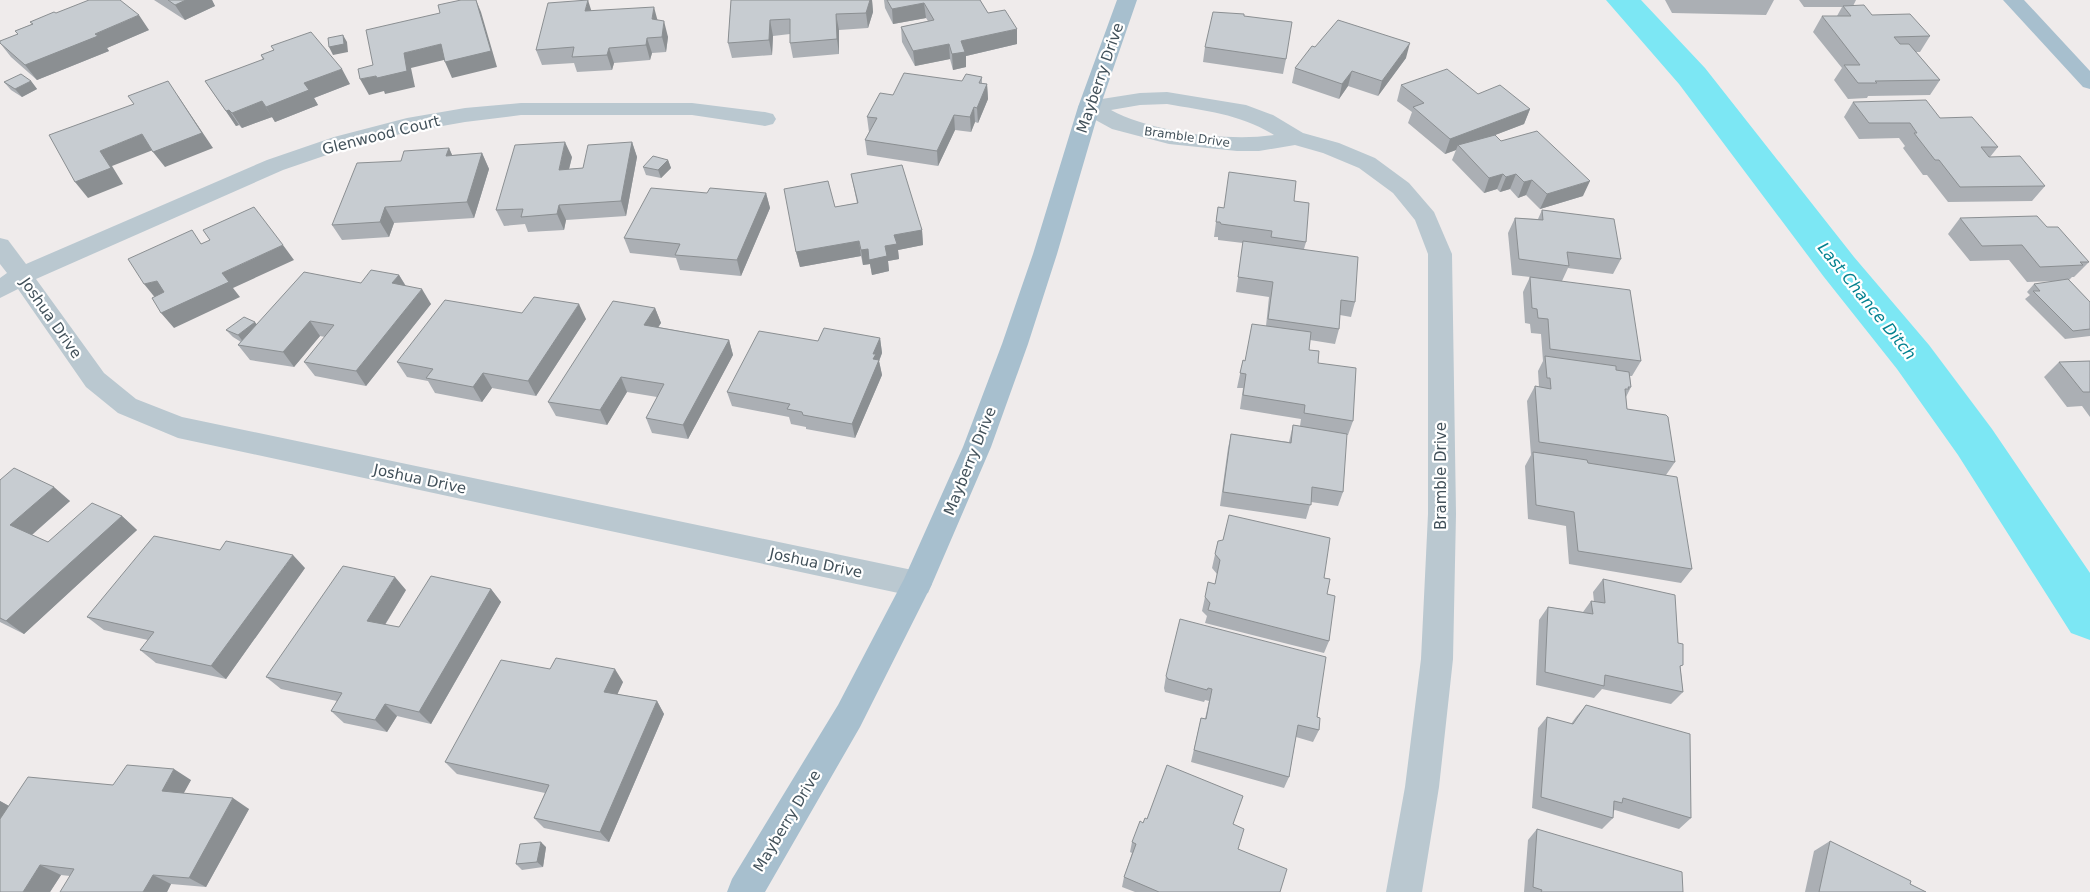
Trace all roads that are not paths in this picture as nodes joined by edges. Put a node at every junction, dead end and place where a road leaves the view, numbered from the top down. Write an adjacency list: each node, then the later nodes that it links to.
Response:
1 (1127, 0): 4 (main road, Mayberry Drive)
2 (2013, 0): 3 (main road)
3 (2090, 83)
4 (1089, 107): 6 (street, Bramble Drive); 6 (street, Bramble Drive); 9 (main road, Mayberry Drive)
5 (764, 119): 8 (street, Glenwood Court)
6 (1295, 138): 11 (street, Bramble Drive)
7 (0, 246): 8 (street, Joshua Drive)
8 (10, 282): 9 (street, Joshua Drive)
9 (916, 584): 10 (main road, Mayberry Drive)
10 (745, 892)
11 (1404, 892)

